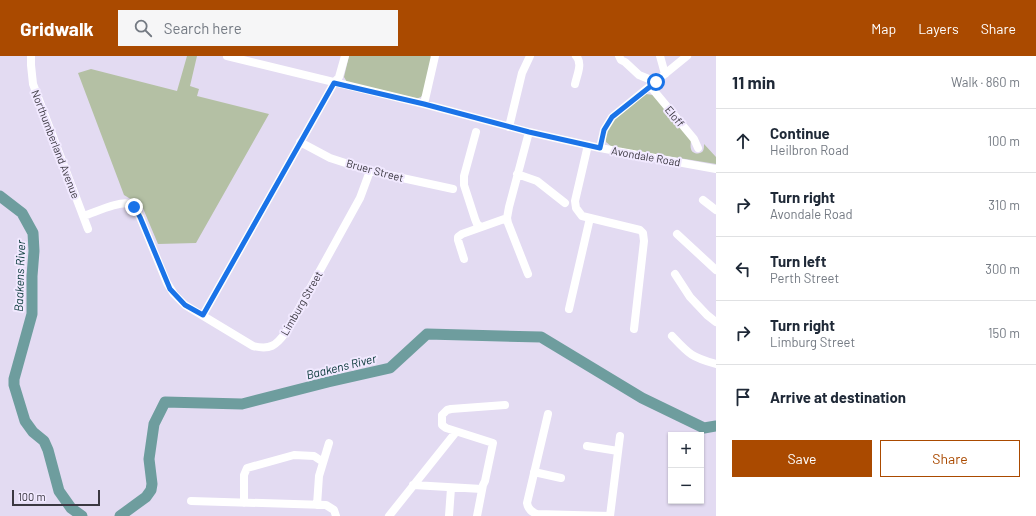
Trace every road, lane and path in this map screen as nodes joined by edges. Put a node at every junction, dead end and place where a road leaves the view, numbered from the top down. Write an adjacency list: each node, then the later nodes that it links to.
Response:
1 (31, 56): 31 (street, Northumberland Avenue)
2 (227, 56): 11 (street, Avondale Road)
3 (268, 56): 11 (street)
4 (345, 56): 13 (street)
5 (435, 56): 16 (street)
6 (530, 56): 17 (street)
7 (576, 56): 14 (street)
8 (619, 56): 15 (street)
9 (660, 56): 12 (street)
10 (687, 56): 12 (street)
11 (266, 65): 13 (street, Avondale Road)
12 (665, 74): 15 (street)
13 (334, 83): 16 (street, Avondale Road); 20 (street)
14 (575, 84)
15 (653, 84): 22 (street); 23 (street, Eloff)
16 (424, 104): 17 (street, Avondale Road)
17 (509, 127): 19 (street, Avondale Road)
18 (476, 132): 34 (street)
19 (529, 132): 21 (street, Avondale Road); 26 (street)
20 (300, 142): 25 (street, Bruer Street); 42 (street)
21 (588, 145): 22 (street, Avondale Road); 33 (street)
22 (600, 148): 24 (street, Avondale Road)
23 (698, 148)
24 (716, 169)
25 (370, 171): 27 (street, Bruer Street); 42 (street, Limburg Street)
26 (517, 174): 29 (street); 32 (street)
27 (453, 189)
28 (703, 200): 30 (street)
29 (565, 203)
30 (716, 210)
31 (83, 216): 35 (street, Northumberland Avenue); 42 (street, Limburg Street)
32 (507, 218): 34 (street); 39 (street)
33 (590, 218): 41 (street); 44 (street)
34 (481, 227): 37 (street)
35 (88, 229)
36 (677, 234): 38 (street)
37 (464, 259)
38 (716, 270)
39 (528, 274)
40 (675, 274): 43 (street)
41 (569, 309)
42 (203, 315)
43 (716, 322)
44 (634, 329)
45 (672, 336): 46 (street)
46 (716, 364)
47 (505, 405): 49 (street)
48 (548, 414): 55 (street)
49 (456, 432): 57 (street); 59 (street)
50 (620, 436): 53 (street)
51 (329, 442): 54 (street)
52 (587, 446): 53 (street)
53 (618, 451): 67 (street)
54 (323, 462): 61 (street); 62 (street)
55 (534, 472): 56 (street); 67 (street)
56 (561, 478)
57 (413, 485): 58 (street); 64 (street)
58 (451, 488): 59 (street); 65 (street)
59 (482, 489): 66 (street)
60 (191, 501): 61 (street)
61 (244, 503): 62 (street)
62 (317, 505): 63 (street)
63 (336, 516)
64 (389, 516)
65 (449, 516)
66 (478, 516)
67 (610, 516)

